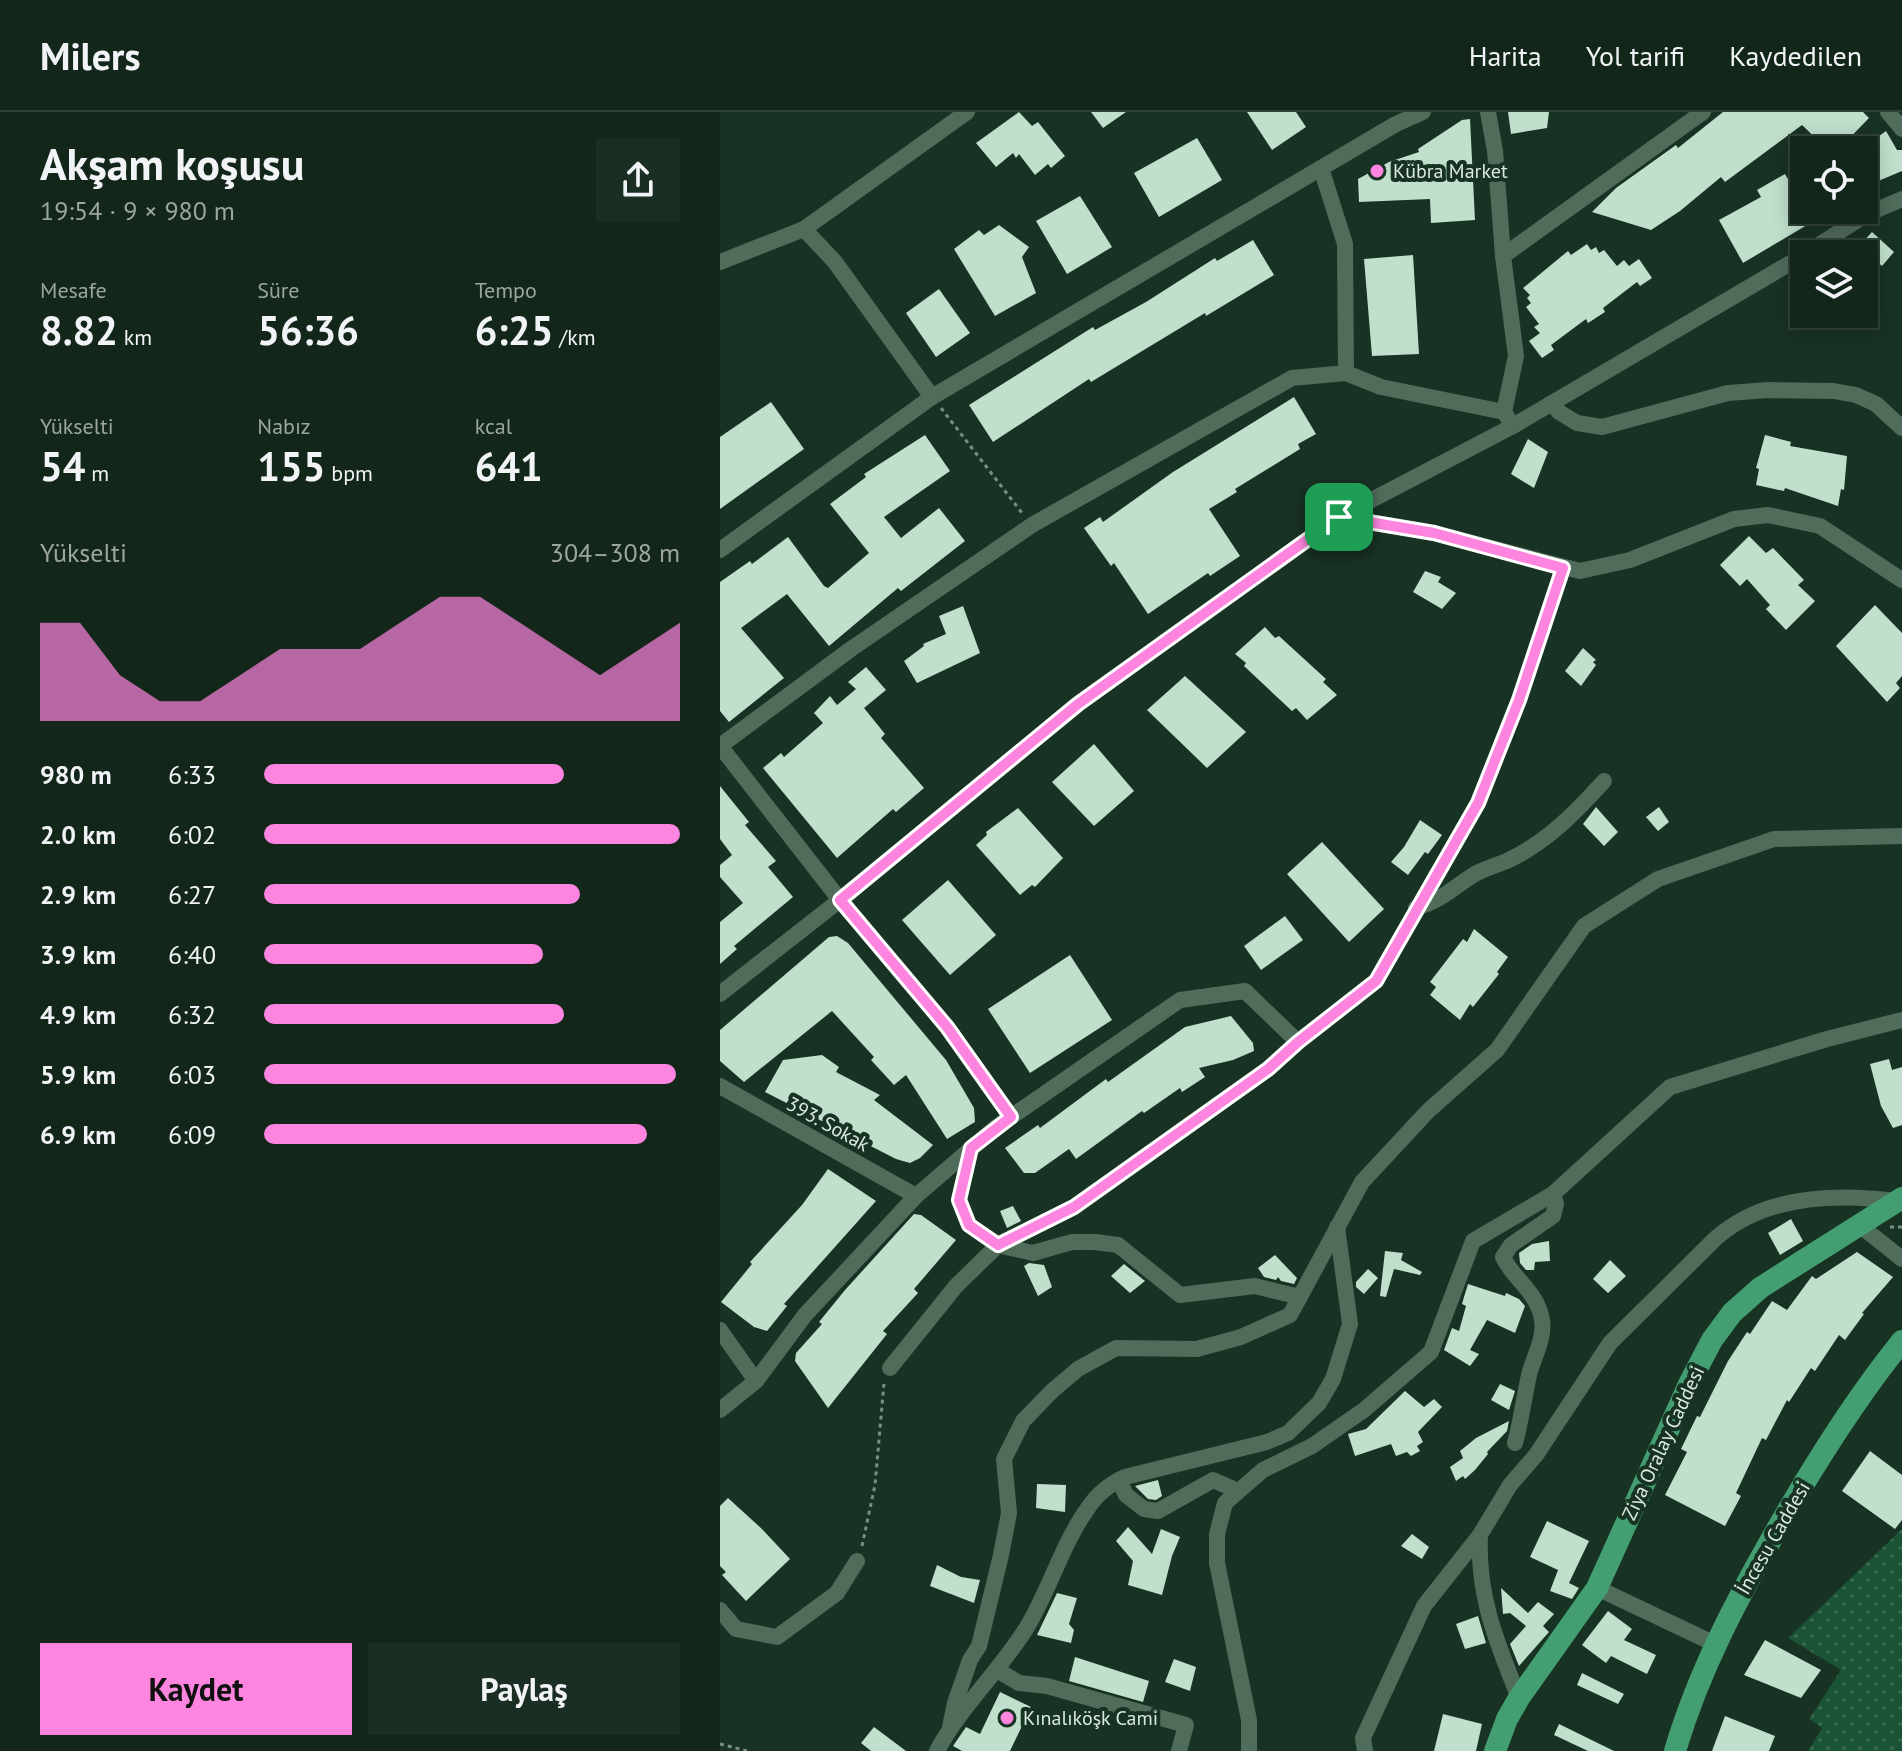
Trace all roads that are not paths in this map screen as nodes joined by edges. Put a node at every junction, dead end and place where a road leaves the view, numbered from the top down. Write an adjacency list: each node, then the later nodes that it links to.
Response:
1 (967, 112): 9 (street)
2 (1423, 112): 7 (street)
3 (1488, 112): 11 (street)
4 (1703, 112): 11 (street)
5 (1888, 112): 6 (street)
6 (1902, 129)
7 (1321, 168): 14 (street); 15 (street)
8 (1902, 199): 10 (street)
9 (804, 229): 12 (street); 15 (street)
10 (1827, 240)
11 (1503, 256): 17 (street)
12 (720, 262)
13 (1790, 263): 16 (street)
14 (1346, 373): 17 (street); 23 (street)
15 (932, 397): 20 (street)
16 (1552, 403): 17 (street); 18 (street)
17 (1508, 419): 19 (street)
18 (1902, 428)
19 (1339, 517): 21 (street); 26 (street)
20 (720, 550)
21 (1563, 568): 22 (street); 27 (street)
22 (1902, 580)
23 (720, 746): 26 (street)
24 (1604, 781): 27 (street)
25 (1902, 836): 38 (street)
26 (840, 900): 28 (street); 32 (street)
27 (1416, 908): 30 (street)
28 (720, 994)
29 (1902, 1020): 34 (street)
30 (1298, 1042): 32 (street); 39 (street)
31 (720, 1086): 35 (street, 393. Sokak)
32 (1011, 1117): 33 (street)
33 (971, 1148): 35 (street); 39 (street)
34 (1553, 1194): 47 (street); 49 (street)
35 (916, 1196): 45 (street)
36 (1899, 1200): 37 (main road, Ziya Oralay Caddesi); 50 (street)
37 (1858, 1224): 40 (street); 52 (main road, Ziya Oralay Caddesi)
38 (1337, 1227): 41 (street); 48 (street)
39 (998, 1245): 41 (street); 44 (street)
40 (1902, 1259)
41 (1300, 1297): 57 (street)
42 (720, 1330): 45 (street)
43 (1902, 1341): 54 (main road, İncesu Caddesi)
44 (890, 1368)
45 (756, 1381): 46 (street)
46 (720, 1410)
47 (1515, 1443)
48 (1119, 1480): 49 (street); 55 (street)
49 (1238, 1491): 60 (street)
50 (1480, 1535): 56 (street); 61 (street)
51 (857, 1561): 53 (street)
52 (1597, 1588): 54 (street); 56 (main road, Ziya Oralay Caddesi)
53 (720, 1610)
54 (1715, 1644): 63 (main road, İncesu Caddesi)
55 (997, 1670): 57 (street); 59 (street)
56 (1519, 1698): 62 (main road, Ziya Oralay Caddesi)
57 (950, 1727): 58 (street)
58 (937, 1751)
59 (1179, 1751)
60 (1249, 1751)
61 (1365, 1751)
62 (1495, 1751)
63 (1675, 1751)

